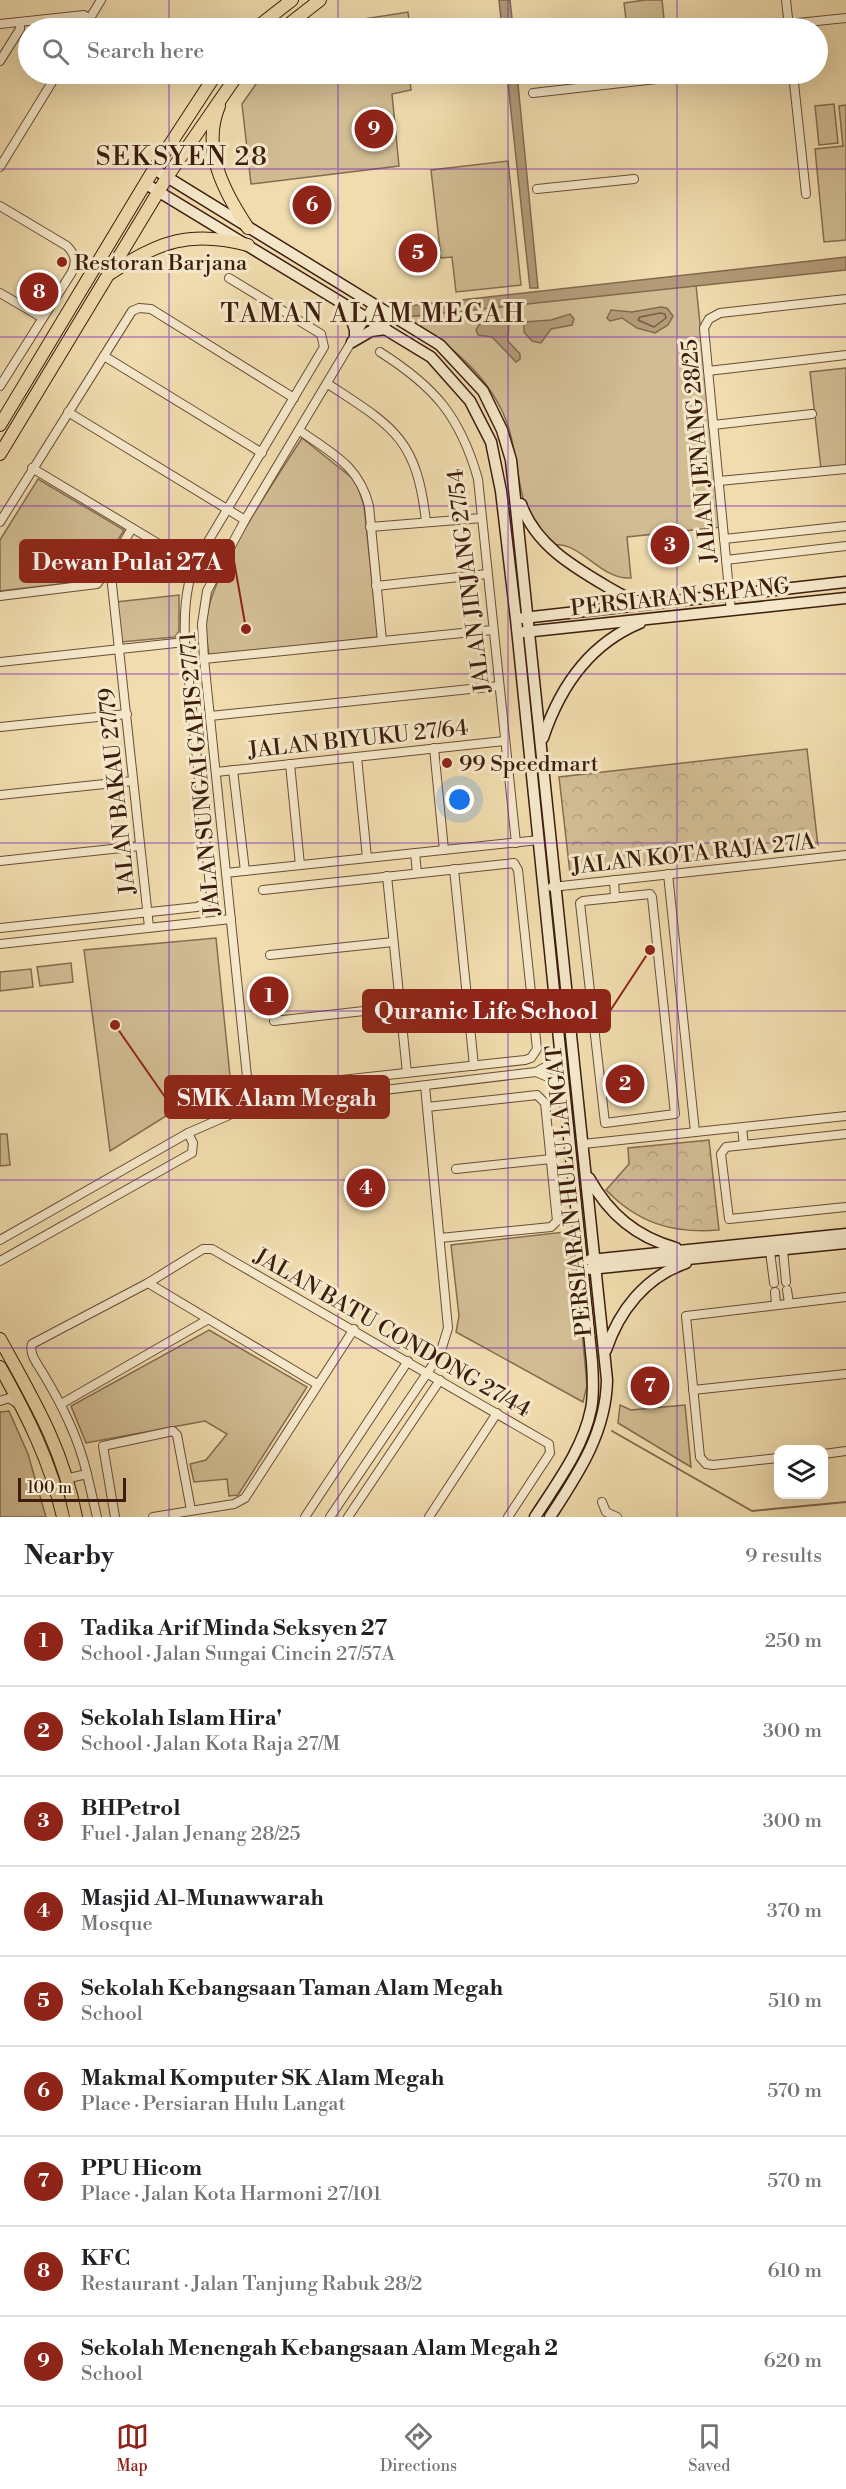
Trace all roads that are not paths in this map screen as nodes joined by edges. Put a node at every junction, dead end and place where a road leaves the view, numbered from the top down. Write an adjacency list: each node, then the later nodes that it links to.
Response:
1 (102, 0): 9 (street)
2 (292, 0): 6 (main road)
3 (297, 0): 11 (main road)
4 (320, 0): 12 (main road)
5 (786, 0): 13 (street)
6 (283, 4): 10 (main road)
7 (57, 18): 8 (street)
8 (88, 18)
9 (90, 18)
10 (267, 18)
11 (290, 18)
12 (297, 18)
13 (788, 18)
14 (846, 18): 15 (street)
15 (828, 21)
16 (18, 22): 17 (street)
17 (0, 24)
18 (18, 32): 19 (street)
19 (0, 61)
20 (51, 84): 27 (street)
21 (210, 84): 28 (main road)
22 (231, 84): 26 (main road)
23 (612, 84): 25 (street)
24 (795, 84): 34 (street)
25 (533, 93)
26 (224, 94): 29 (main road); 36 (main road)
27 (0, 167)
28 (154, 170): 29 (main road, PERSIARAN HULU LANGAT); 31 (main road)
29 (167, 177): 33 (main road); 36 (main road, PERSIARAN HULU LANGAT)
30 (634, 179): 32 (street)
31 (146, 184): 33 (main road, PERSIARAN HULU LANGAT); 60 (main road)
32 (537, 189)
33 (159, 192): 37 (main road, PERSIARAN HULU LANGAT); 38 (main road)
34 (806, 194)
35 (0, 206): 44 (street)
36 (248, 228): 42 (main road, PERSIARAN HULU LANGAT)
37 (248, 245): 38 (main road); 43 (main road, PERSIARAN HULU LANGAT)
38 (108, 275): 62 (main road)
39 (229, 278): 56 (street)
40 (0, 293): 44 (street)
41 (846, 299): 52 (street, JALAN JENANG 28/25)
42 (374, 304): 45 (street, JALAN SUNGAI GAPIS 27/71); 69 (main road, PERSIARAN HULU LANGAT)
43 (346, 306): 45 (main road, PERSIARAN HULU LANGAT); 47 (main road)
44 (41, 317): 53 (street)
45 (367, 317): 46 (main road, PERSIARAN HULU LANGAT); 47 (street, JALAN SUNGAI GAPIS 27/71)
46 (387, 329): 47 (main road); 92 (main road, PERSIARAN HULU LANGAT)
47 (354, 340): 54 (street, JALAN SUNGAI GAPIS 27/71)
48 (380, 352): 71 (street, JALAN JINJANG 27/54)
49 (104, 356): 56 (street); 57 (street); 64 (street)
50 (846, 356): 52 (street)
51 (0, 368): 53 (street)
52 (708, 370): 59 (street, JALAN JENANG 28/25)
53 (8, 373): 55 (street)
54 (328, 384): 61 (street, JALAN SUNGAI GAPIS 27/71); 74 (street)
55 (0, 386)
56 (294, 398): 64 (street)
57 (68, 412): 66 (street); 70 (street)
58 (812, 414): 59 (street)
59 (713, 424): 68 (street, JALAN JENANG 28/25)
60 (0, 425)
61 (299, 430): 72 (street, JALAN SUNGAI GAPIS 27/71); 76 (street)
62 (13, 433): 63 (main road); 65 (main road)
63 (0, 447)
64 (262, 453): 70 (street)
65 (0, 454)
66 (32, 468): 73 (street); 77 (street)
67 (846, 469): 68 (street)
68 (718, 481): 78 (street, JALAN JENANG 28/25)
69 (517, 493): 89 (main road); 91 (main road, PERSIARAN HULU LANGAT)
70 (228, 509): 72 (street); 81 (street)
71 (482, 518): 74 (street); 83 (street, JALAN JINJANG 27/54)
72 (244, 520): 100 (street, JALAN SUNGAI GAPIS 27/71)
73 (0, 522)
74 (426, 522): 76 (street)
75 (846, 526): 78 (street)
76 (370, 527): 85 (street)
77 (132, 528): 81 (street); 82 (street)
78 (724, 539): 80 (street, JALAN JENANG 28/25)
79 (846, 546): 80 (street)
80 (726, 560): 86 (street, JALAN JENANG 28/25)
81 (194, 565): 98 (street)
82 (110, 566): 87 (street); 99 (street, JALAN BAKAU 27/79)
83 (487, 574): 85 (street); 94 (street, JALAN JINJANG 27/54)
84 (846, 582): 86 (main road, PERSIARAN SEPANG)
85 (376, 586): 97 (street)
86 (730, 593): 89 (main road, PERSIARAN SEPANG); 90 (street, JALAN JENANG 28/25)
87 (0, 596)
88 (846, 598): 90 (main road, PERSIARAN SEPANG)
89 (648, 603): 91 (main road, PERSIARAN SEPANG)
90 (731, 611): 93 (main road, PERSIARAN SEPANG)
91 (528, 617): 92 (main road, PERSIARAN SEPANG); 95 (main road, PERSIARAN HULU LANGAT)
92 (516, 619): 96 (main road, PERSIARAN HULU LANGAT)
93 (648, 619): 95 (main road, PERSIARAN SEPANG); 107 (main road)
94 (492, 630): 97 (street); 102 (street, JALAN JINJANG 27/54)
95 (530, 631): 96 (main road, PERSIARAN SEPANG); 107 (main road, PERSIARAN HULU LANGAT)
96 (518, 633): 115 (main road, PERSIARAN HULU LANGAT)
97 (382, 641): 100 (street)
98 (185, 642): 99 (street); 135 (street)
99 (120, 650): 101 (street); 103 (street, JALAN BAKAU 27/79)
100 (204, 659): 104 (street, JALAN SUNGAI GAPIS 27/71)
101 (0, 662)
102 (499, 686): 104 (street); 106 (street, JALAN JINJANG 27/54)
103 (126, 714): 105 (street); 113 (street, JALAN BAKAU 27/79)
104 (210, 716): 112 (street, JALAN SUNGAI GAPIS 27/71)
105 (0, 728)
106 (504, 741): 108 (street, JALAN BIYUKU 27/64); 116 (street, JALAN JINJANG 27/54)
107 (541, 742): 131 (main road, PERSIARAN HULU LANGAT)
108 (434, 748): 109 (street, JALAN BIYUKU 27/64); 118 (street)
109 (357, 757): 110 (street, JALAN BIYUKU 27/64); 121 (street)
110 (290, 764): 111 (street, JALAN BIYUKU 27/64); 123 (street)
111 (233, 770): 112 (street, JALAN BIYUKU 27/64); 125 (street)
112 (216, 772): 126 (street, JALAN SUNGAI GAPIS 27/71)
113 (134, 781): 114 (street); 117 (street, JALAN BAKAU 27/79)
114 (0, 795)
115 (539, 840): 116 (street); 132 (main road, PERSIARAN HULU LANGAT)
116 (516, 843): 118 (street)
117 (140, 846): 122 (street); 135 (street, JALAN BAKAU 27/79)
118 (444, 850): 119 (street)
119 (415, 853): 121 (street); 127 (street)
120 (846, 855): 128 (street, JALAN KOTA RAJA 27/A)
121 (367, 858): 123 (street)
122 (0, 861)
123 (300, 865): 125 (street)
124 (454, 869): 127 (street); 149 (street); 149 (street)
125 (245, 871): 126 (street)
126 (226, 873): 136 (street, JALAN SUNGAI GAPIS 27/71)
127 (417, 873): 129 (street)
128 (668, 874): 130 (street, JALAN KOTA RAJA 27/A); 142 (street)
129 (387, 876): 133 (street); 139 (street)
130 (614, 880): 131 (street, JALAN KOTA RAJA 27/A); 134 (street)
131 (556, 886): 132 (street, JALAN KOTA RAJA 27/A); 164 (main road, PERSIARAN HULU LANGAT)
132 (544, 888): 146 (main road, PERSIARAN HULU LANGAT)
133 (263, 890)
134 (615, 898): 143 (street); 148 (street)
135 (147, 912): 137 (street, JALAN BAKAU 27/79); 138 (street)
136 (231, 919): 137 (street); 152 (street, JALAN SUNGAI GAPIS 27/71)
137 (148, 927): 140 (street)
138 (0, 928)
139 (393, 942): 141 (street); 144 (street)
140 (0, 944)
141 (270, 955)
142 (676, 957): 143 (street); 147 (street)
143 (660, 959): 148 (street)
144 (400, 1007): 145 (street); 151 (street)
145 (274, 1021)
146 (558, 1047): 150 (street); 154 (main road, PERSIARAN HULU LANGAT)
147 (686, 1047): 148 (street); 161 (street)
148 (669, 1049)
149 (474, 1066): 151 (street)
150 (536, 1072): 153 (street); 154 (street)
151 (407, 1073): 155 (street)
152 (248, 1081): 155 (street, JALAN SUNGAI GAPIS 27/71); 158 (street)
153 (424, 1086): 156 (street); 157 (street)
154 (563, 1088): 180 (main road, PERSIARAN HULU LANGAT)
155 (249, 1090): 156 (street, JALAN SUNGAI GAPIS 27/71)
156 (250, 1106): 158 (street)
157 (426, 1107): 166 (street); 171 (street)
158 (225, 1115): 162 (street)
159 (846, 1116): 160 (street)
160 (742, 1128): 161 (street); 165 (street)
161 (695, 1132): 164 (street)
162 (188, 1133): 172 (street); 178 (street)
163 (846, 1134): 165 (street)
164 (583, 1144): 168 (main road, PERSIARAN HULU LANGAT)
165 (744, 1145): 169 (street)
166 (551, 1159): 167 (street); 171 (street)
167 (456, 1169)
168 (586, 1172): 174 (main road); 179 (main road, PERSIARAN HULU LANGAT)
169 (846, 1207)
170 (846, 1234): 174 (main road)
171 (440, 1238): 191 (street)
172 (0, 1240)
173 (846, 1243): 175 (main road)
174 (684, 1250): 179 (main road)
175 (783, 1250): 176 (main road); 183 (street)
176 (770, 1251): 177 (main road); 184 (street)
177 (700, 1258): 179 (main road); 188 (main road)
178 (0, 1261)
179 (596, 1264): 180 (main road); 188 (main road, PERSIARAN HULU LANGAT)
180 (584, 1265): 219 (main road, PERSIARAN HULU LANGAT)
181 (148, 1283): 185 (street); 186 (street, JALAN BATU CONDONG 27/44); 199 (street)
182 (846, 1297): 183 (street)
183 (789, 1303): 184 (street)
184 (776, 1304): 196 (street)
185 (207, 1320): 195 (street); 199 (street)
186 (354, 1329): 189 (street, JALAN BATU CONDONG 27/44); 195 (street)
187 (0, 1339): 206 (main road)
188 (605, 1352): 220 (main road, PERSIARAN HULU LANGAT)
189 (408, 1361): 191 (street, JALAN BATU CONDONG 27/44); 214 (street)
190 (0, 1367): 193 (main road)
191 (427, 1372): 194 (street, JALAN BATU CONDONG 27/44); 215 (street)
192 (846, 1374): 196 (street)
193 (7, 1379): 197 (street); 200 (main road)
194 (440, 1380): 201 (street, JALAN BATU CONDONG 27/44); 216 (street)
195 (317, 1384): 208 (street)
196 (693, 1390): 204 (street)
197 (0, 1396)
198 (0, 1401): 200 (street)
199 (61, 1404): 205 (street)
200 (21, 1406): 209 (main road)
201 (497, 1413): 217 (street); 218 (street, JALAN BATU CONDONG 27/44)
202 (846, 1451): 203 (street)
203 (828, 1453)
204 (774, 1458)
205 (87, 1474): 206 (street); 211 (street)
206 (69, 1478): 210 (main road)
207 (602, 1502): 221 (street)
208 (191, 1510): 212 (street); 213 (street)
209 (63, 1517)
210 (76, 1517)
211 (97, 1517)
212 (115, 1517)
213 (153, 1517)
214 (305, 1517)
215 (330, 1517)
216 (348, 1517)
217 (429, 1517)
218 (508, 1517)
219 (535, 1517)
220 (550, 1517)
221 (617, 1517)

